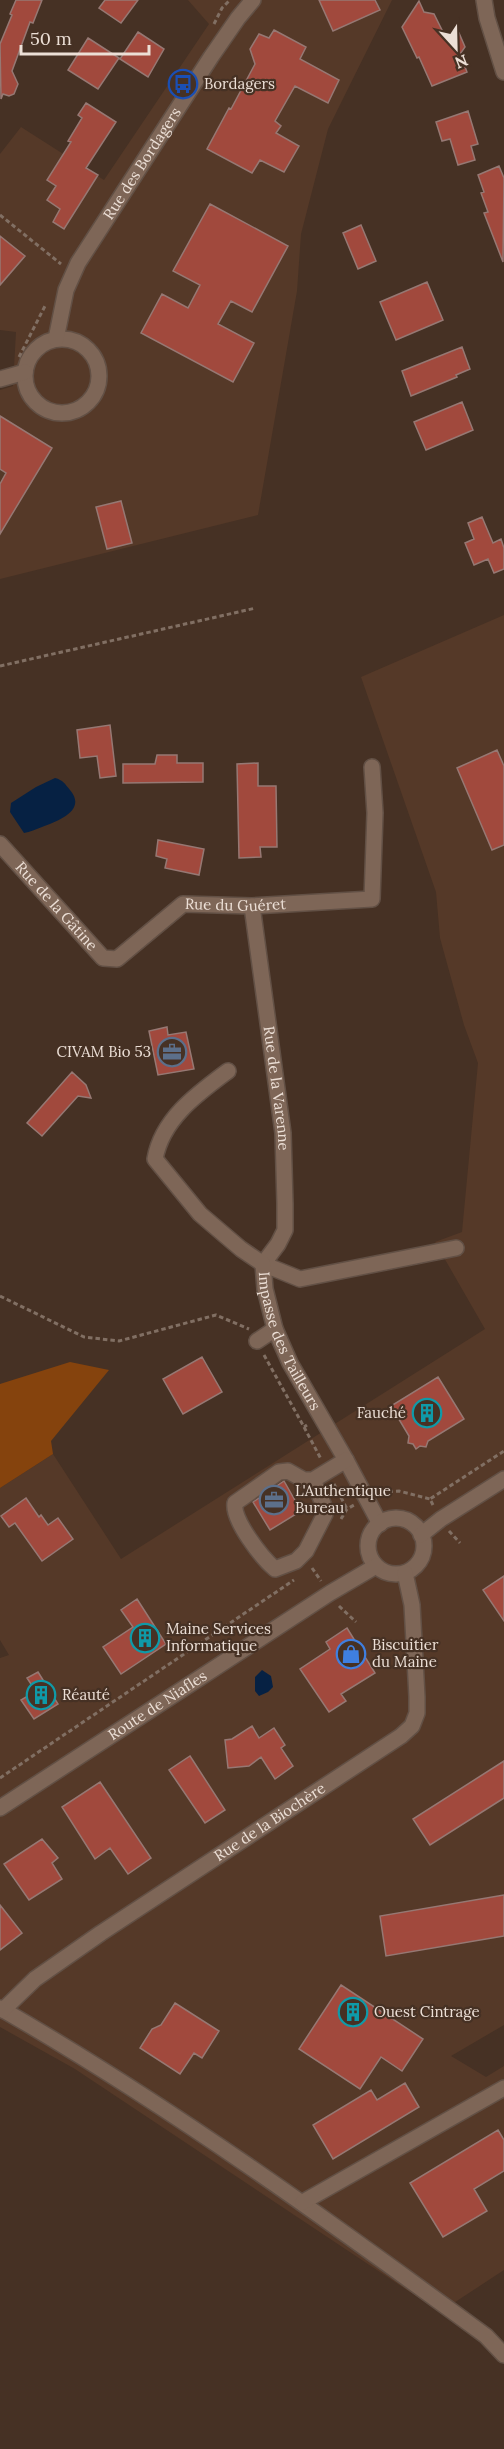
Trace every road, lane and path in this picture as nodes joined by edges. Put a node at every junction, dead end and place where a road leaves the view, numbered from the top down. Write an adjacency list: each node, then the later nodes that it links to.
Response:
1 (254, 0): 6 (street, Rue des Bordagers)
2 (484, 0): 3 (street)
3 (504, 72)
4 (0, 215): 5 (path)
5 (63, 265)
6 (56, 339): 7 (street); 7 (street)
7 (25, 372): 8 (street)
8 (0, 379)
9 (256, 608): 10 (path)
10 (0, 666)
11 (372, 767): 13 (street, Rue du Guéret)
12 (0, 844): 14 (street, Rue de la Gâtine)
13 (252, 906): 14 (street, Rue du Guéret); 17 (street, Rue de la Varenne)
14 (117, 959)
15 (228, 1071): 17 (street, Impasse des Tailleurs)
16 (456, 1248): 17 (street)
17 (262, 1264): 19 (street, Impasse des Tailleurs)
18 (0, 1296): 20 (path)
19 (275, 1329): 20 (street); 22 (street, Impasse des Tailleurs)
20 (253, 1335)
21 (504, 1451): 26 (path)
22 (346, 1460): 24 (street); 29 (street, Impasse des Tailleurs)
23 (504, 1479): 32 (street)
24 (313, 1480): 24 (street)
25 (380, 1492): 26 (path)
26 (430, 1499): 27 (path)
27 (434, 1508)
28 (347, 1509): 30 (path)
29 (380, 1524): 32 (street); 35 (street)
30 (337, 1527)
31 (450, 1533): 33 (path)
32 (422, 1535): 37 (street)
33 (460, 1543)
34 (317, 1560): 36 (path)
35 (376, 1566): 37 (street); 40 (street, Route de Niafles)
36 (312, 1568)
37 (405, 1573): 41 (street, Rue de la Biochère)
38 (302, 1575): 39 (path)
39 (0, 1778)
40 (0, 1808)
41 (1, 2009): 43 (street, Rue de la Biochère)
42 (504, 2088): 43 (street)
43 (303, 2202): 44 (street, Rue de la Biochère)
44 (504, 2355)

